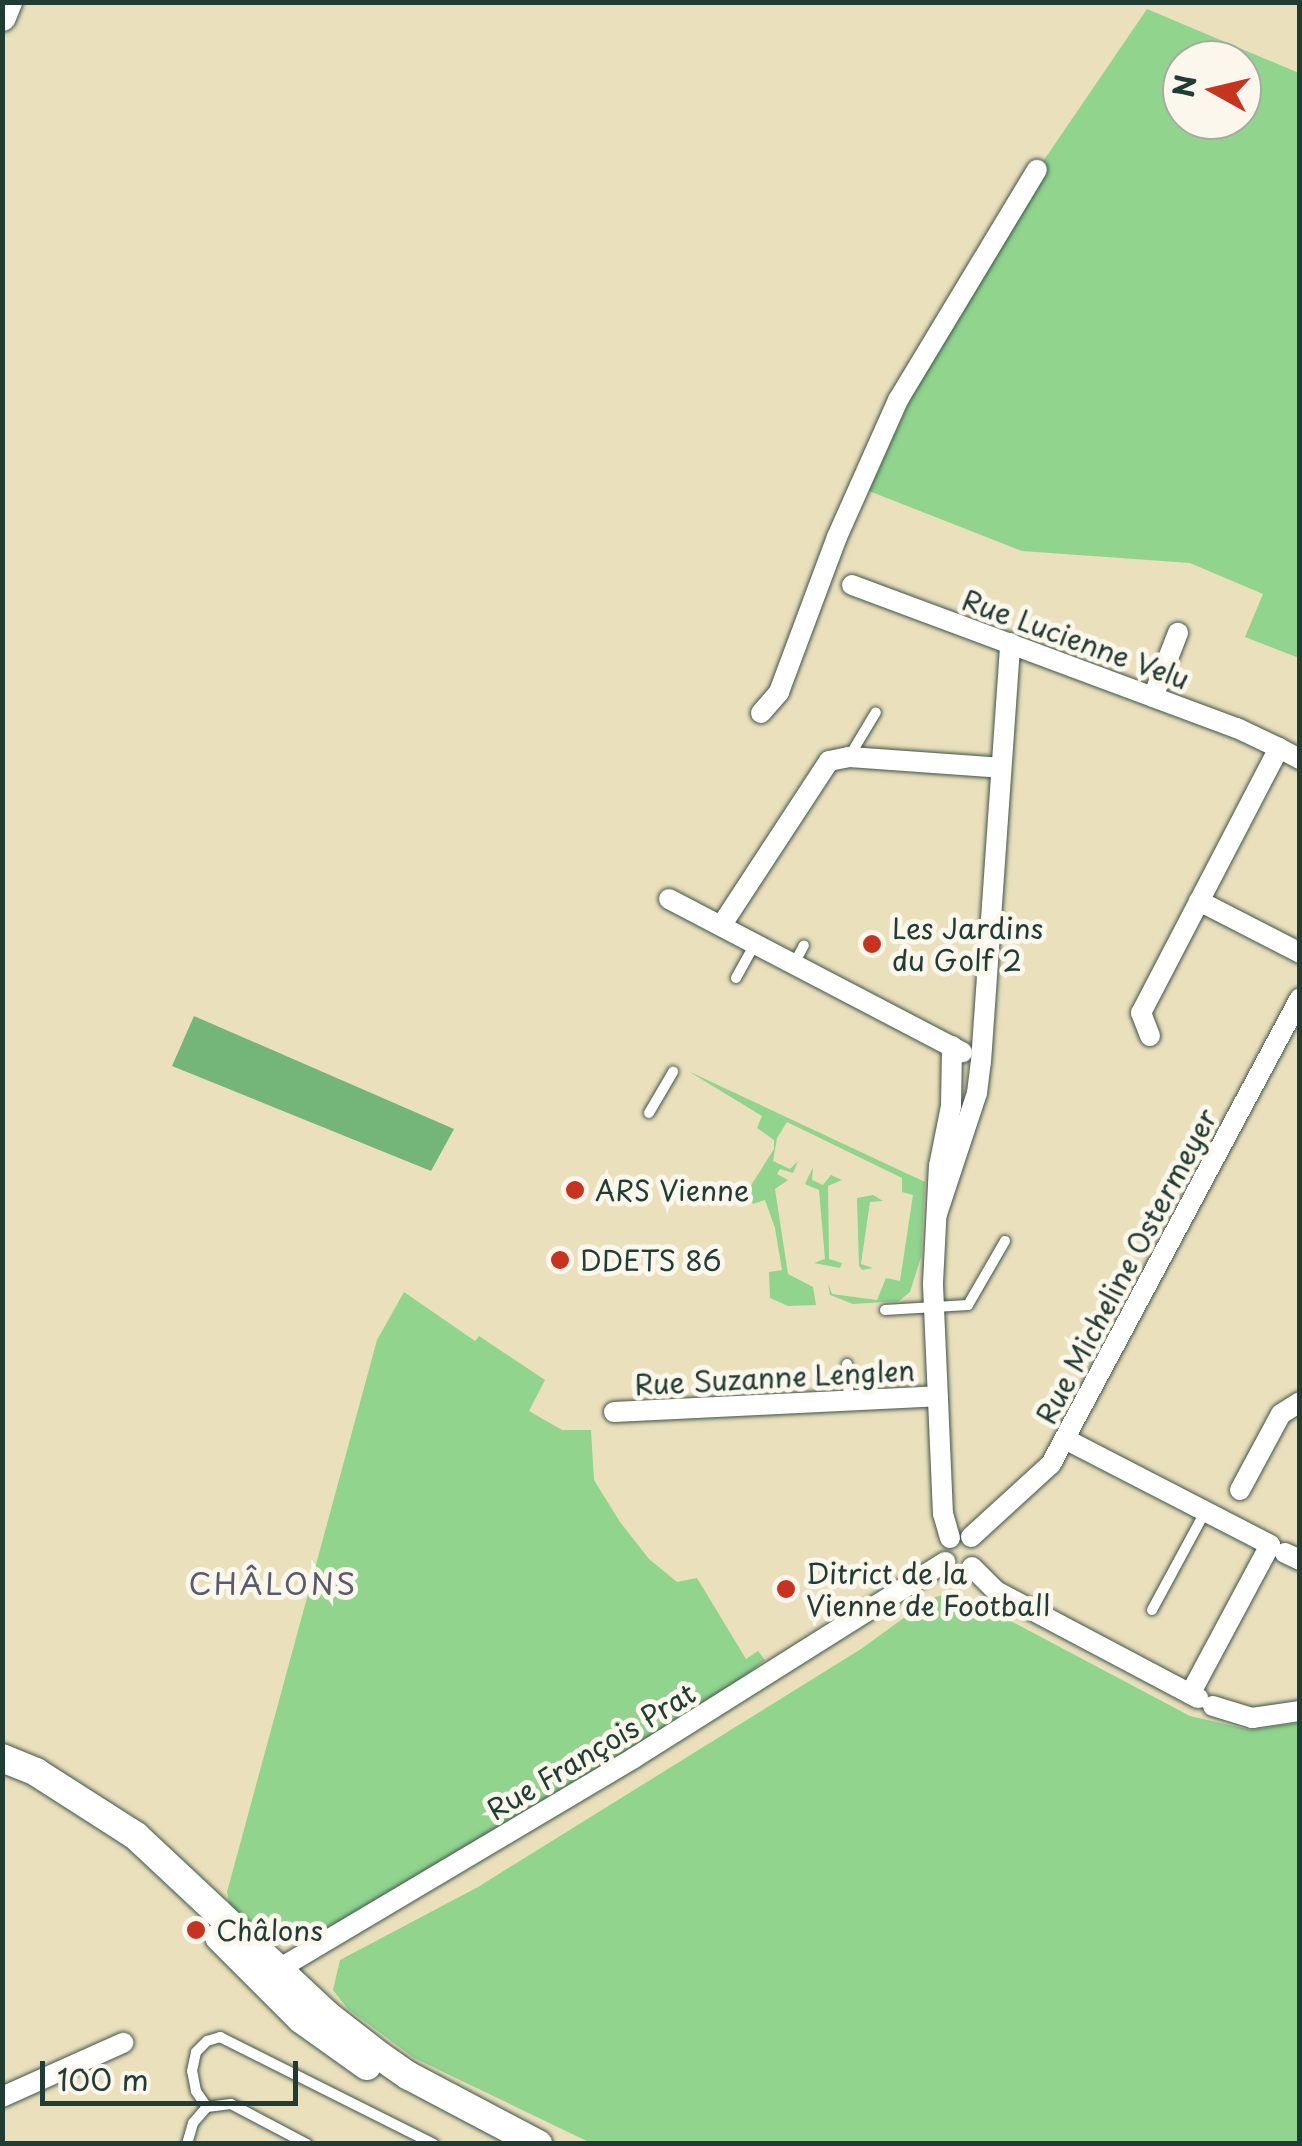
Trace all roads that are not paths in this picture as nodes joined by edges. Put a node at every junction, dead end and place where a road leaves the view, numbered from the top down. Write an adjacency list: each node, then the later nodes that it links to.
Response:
1 (8, 2): 2 (street)
2 (2, 18)
3 (1037, 170): 8 (street)
4 (852, 585): 6 (street, Rue Lucienne Velu)
5 (1178, 633): 7 (street)
6 (1010, 644): 7 (street, Rue Lucienne Velu); 13 (street)
7 (1154, 697): 10 (street, Rue Lucienne Velu)
8 (761, 712)
9 (876, 712): 11 (lane)
10 (1280, 748): 12 (street); 15 (street)
11 (844, 757): 13 (street); 16 (street)
12 (1300, 759)
13 (1002, 768): 23 (street)
14 (669, 899): 16 (street)
15 (1199, 901): 18 (street); 21 (street)
16 (721, 926): 17 (street)
17 (755, 944): 19 (lane); 22 (street)
18 (1300, 954)
19 (736, 978)
20 (1300, 998): 35 (street, Rue Micheline Ostermeyer)
21 (1150, 1036)
22 (952, 1046): 23 (street); 26 (street)
23 (982, 1062): 26 (street)
24 (673, 1072): 25 (lane)
25 (648, 1112)
26 (937, 1214): 28 (street)
27 (1005, 1240): 28 (lane)
28 (934, 1308): 29 (lane); 31 (street)
29 (885, 1310)
30 (847, 1364): 32 (lane)
31 (938, 1396): 32 (street, Rue Suzanne Lenglen); 37 (street)
32 (849, 1401): 34 (street, Rue Suzanne Lenglen)
33 (1300, 1402): 36 (street)
34 (614, 1412)
35 (1065, 1440): 36 (street); 37 (street, Rue Micheline Ostermeyer)
36 (1215, 1516): 38 (street); 41 (lane)
37 (960, 1538): 39 (street); 40 (street)
38 (1285, 1553): 42 (street)
39 (944, 1562): 40 (street); 45 (street, Rue François Prat)
40 (972, 1568): 42 (street)
41 (1152, 1610)
42 (1200, 1699): 43 (street)
43 (1300, 1710)
44 (2, 1758): 45 (street)
45 (270, 1974): 52 (street); 53 (street)
46 (123, 2042): 47 (street)
47 (2, 2097)
48 (208, 2107): 49 (lane); 50 (lane); 51 (lane)
49 (187, 2144)
50 (307, 2144)
51 (434, 2144)
52 (515, 2144)
53 (538, 2144)

